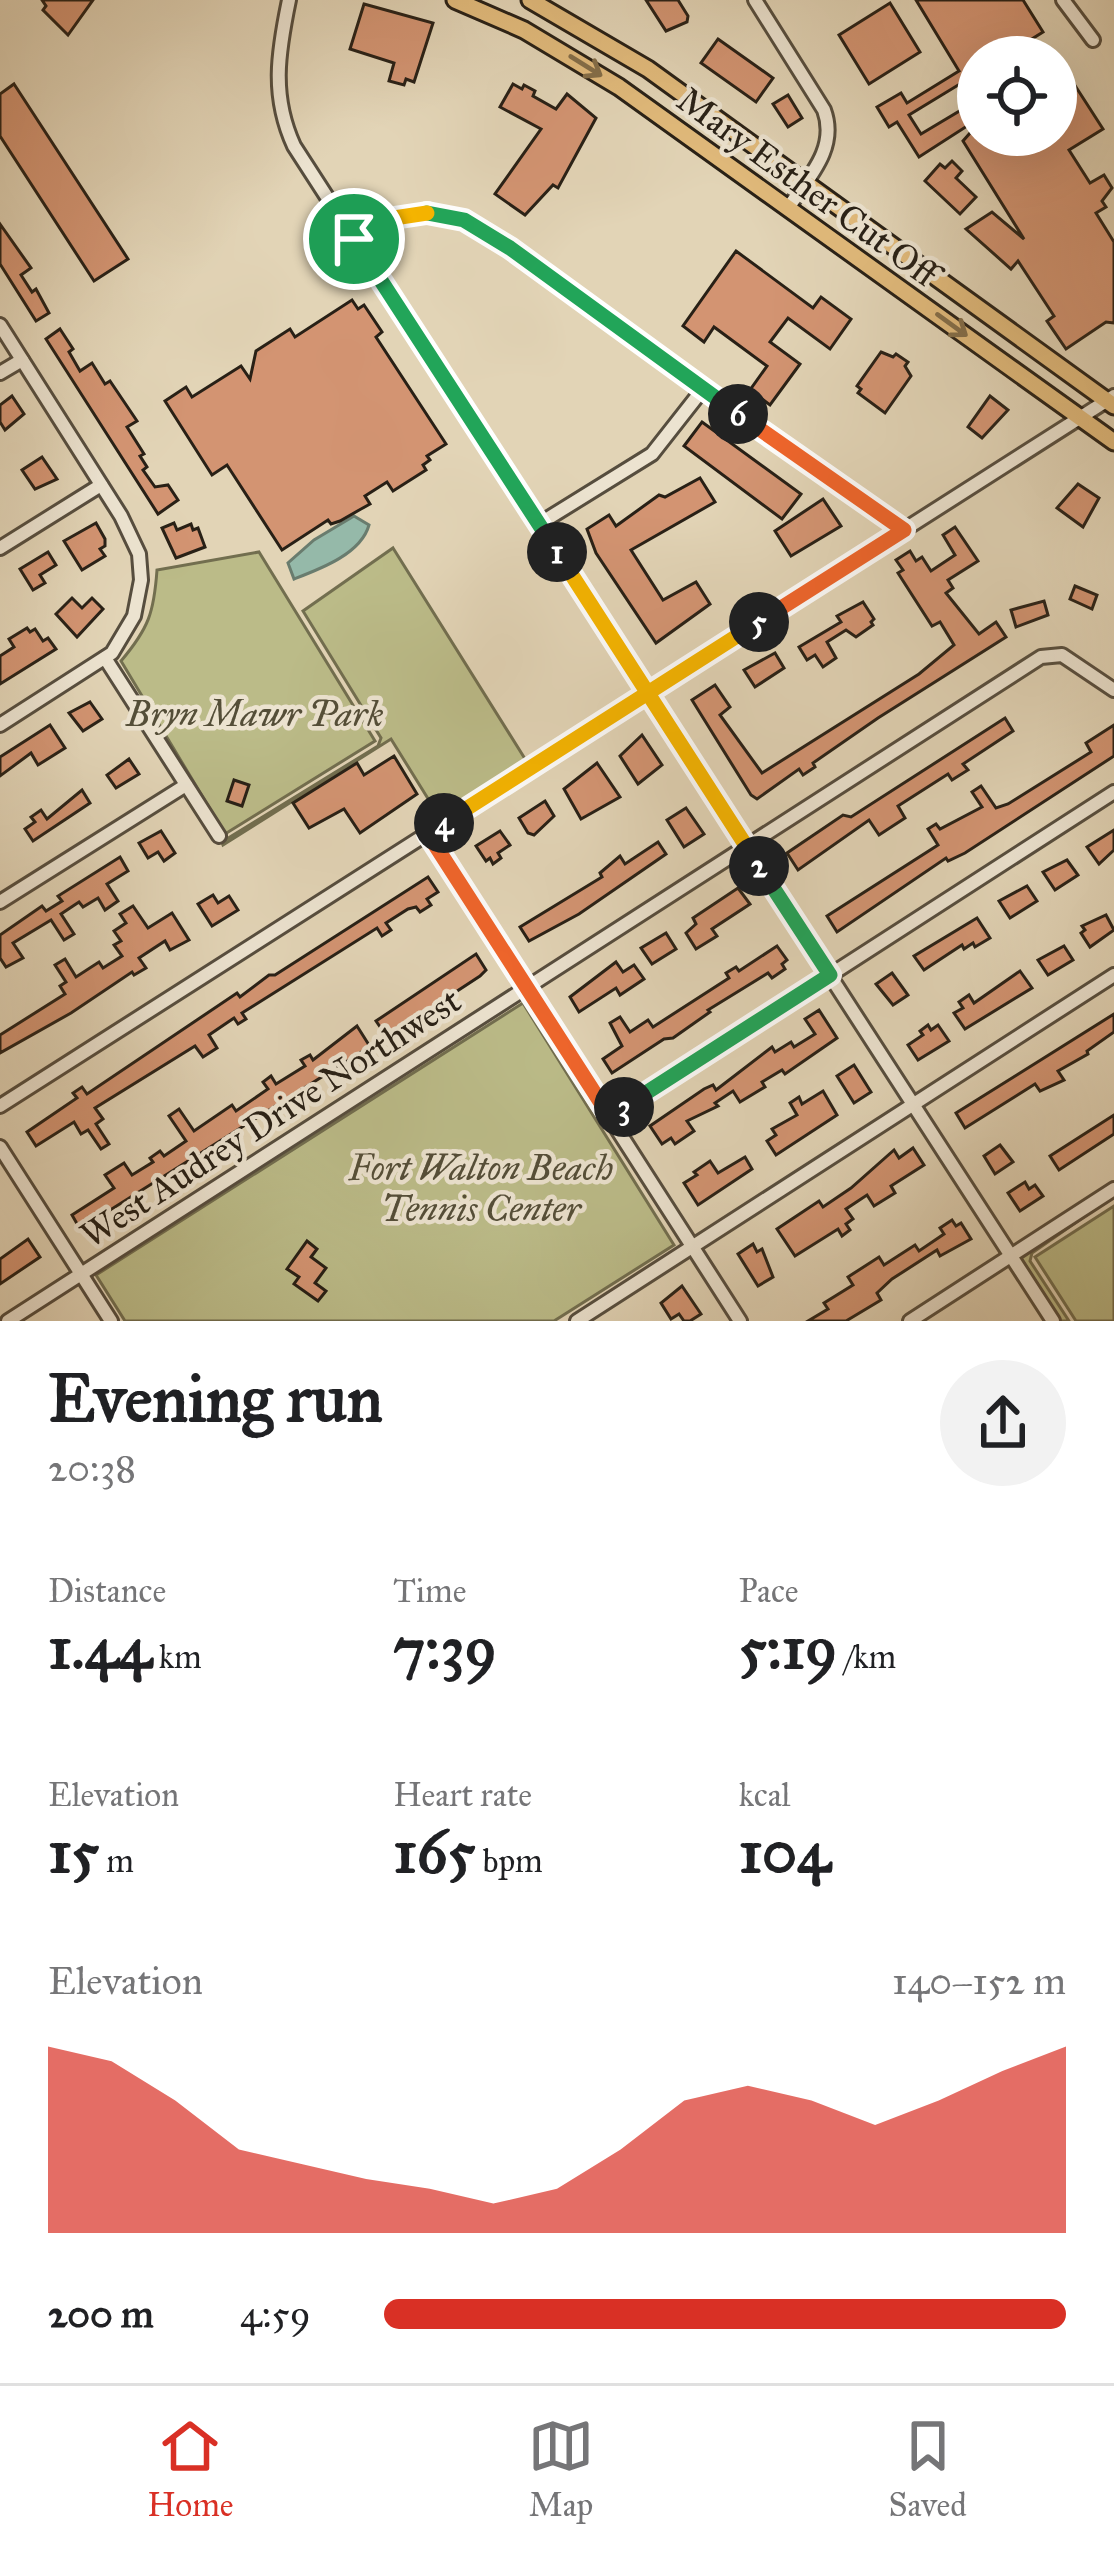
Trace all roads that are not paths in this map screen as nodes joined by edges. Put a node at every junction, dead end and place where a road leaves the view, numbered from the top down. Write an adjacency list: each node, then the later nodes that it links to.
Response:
1 (289, 0): 10 (street)
2 (455, 0): 6 (main road, Mary Esther Cut Off)
3 (526, 0): 6 (main road); 8 (main road, Mary Esther Cut Off)
4 (755, 0): 8 (street)
5 (1063, 0): 7 (street)
6 (511, 24): 9 (main road, Mary Esther Cut Off, one-way to 9)
7 (1093, 40)
8 (806, 182): 9 (street); 15 (main road, Mary Esther Cut Off)
9 (788, 208): 16 (main road, Mary Esther Cut Off, one-way to 16)
10 (354, 239): 14 (street); 19 (street)
11 (0, 325): 12 (street)
12 (22, 360): 13 (street); 18 (street)
13 (0, 373)
14 (704, 389): 19 (street); 20 (street)
15 (1111, 401): 16 (street)
16 (1080, 418): 17 (main road, Mary Esther Cut Off); 20 (street)
17 (1114, 442)
18 (101, 485): 21 (street); 22 (street)
19 (539, 524): 24 (street)
20 (904, 530): 24 (street)
21 (0, 548)
22 (105, 658): 25 (street); 26 (street)
23 (1114, 690): 30 (street, West Audrey Drive Northwest)
24 (648, 693): 28 (street); 30 (street)
25 (0, 725)
26 (186, 785): 29 (street); 31 (street)
27 (1114, 792): 32 (street)
28 (428, 834): 34 (street); 36 (street)
29 (219, 836)
30 (747, 847): 32 (street); 34 (street, West Audrey Drive Northwest)
31 (0, 902)
32 (830, 975): 35 (street); 37 (street)
33 (1114, 975): 35 (street)
34 (526, 987): 37 (street); 42 (street, West Audrey Drive Northwest)
35 (913, 1105): 40 (street); 41 (street)
36 (0, 1106)
37 (610, 1117): 40 (street)
38 (0, 1147): 42 (street)
39 (1114, 1189): 41 (street)
40 (692, 1246): 45 (street); 46 (street)
41 (1010, 1256): 47 (street); 48 (street)
42 (81, 1274): 43 (street, West Audrey Drive Northwest); 44 (street)
43 (8, 1321)
44 (111, 1321)
45 (577, 1321)
46 (740, 1321)
47 (910, 1321)
48 (1052, 1321)

